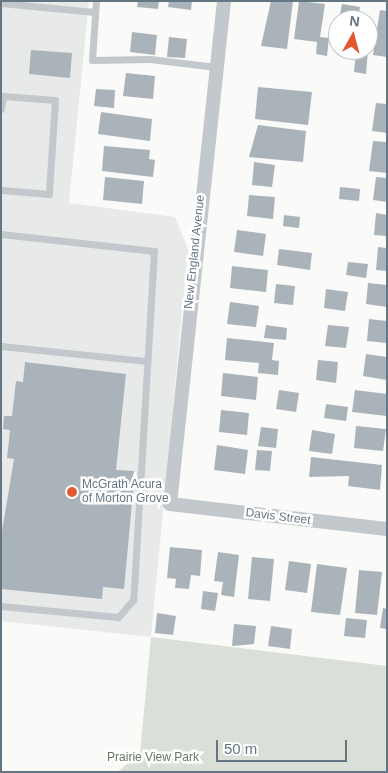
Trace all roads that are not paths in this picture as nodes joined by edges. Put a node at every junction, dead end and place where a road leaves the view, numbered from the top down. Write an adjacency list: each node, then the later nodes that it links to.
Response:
1 (96, 1): 4 (lane)
2 (224, 1): 5 (street, New England Avenue)
3 (1, 3): 4 (lane)
4 (95, 12): 5 (lane)
5 (216, 68): 11 (street, New England Avenue)
6 (1, 109): 7 (lane)
7 (1, 190)
8 (1, 234): 10 (lane)
9 (1, 346): 10 (lane)
10 (147, 361): 13 (lane)
11 (170, 504): 12 (street, Davis Street)
12 (387, 529)
13 (1, 606)

